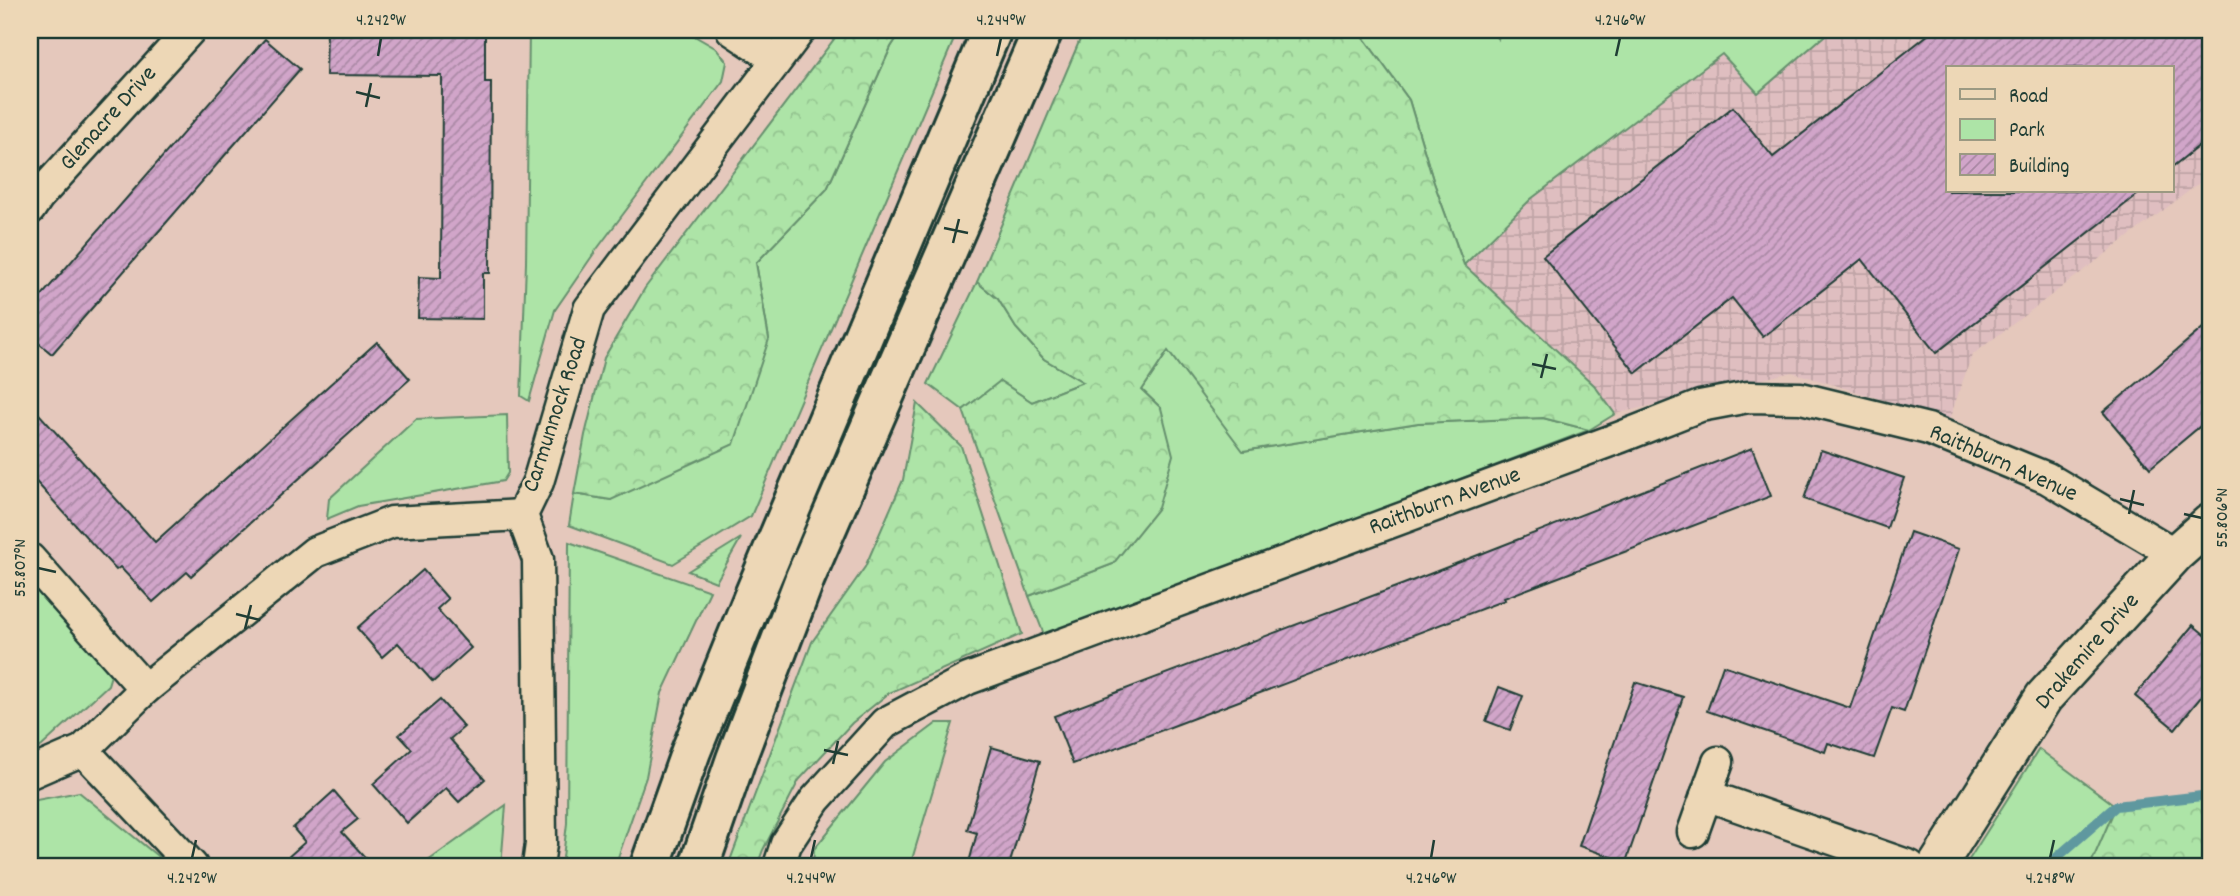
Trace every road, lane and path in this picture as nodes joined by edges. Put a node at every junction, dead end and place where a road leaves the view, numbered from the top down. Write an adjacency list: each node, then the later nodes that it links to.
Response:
1 (190, 30): 7 (street, Glenacre Drive)
2 (732, 30): 6 (street)
3 (800, 30): 6 (street, Carmunnock Road)
4 (992, 30): 20 (main road)
5 (1043, 30): 21 (main road)
6 (776, 59): 8 (street, Carmunnock Road)
7 (30, 209)
8 (522, 515): 12 (street); 19 (street, Carmunnock Road)
9 (2210, 523): 10 (street, Drakemire Drive)
10 (2175, 554): 22 (street, Raithburn Avenue); 24 (street, Drakemire Drive)
11 (30, 559): 12 (street)
12 (145, 689): 13 (street)
13 (83, 750): 15 (street); 18 (street)
14 (1718, 762): 16 (street)
15 (30, 773)
16 (1706, 795): 17 (street); 23 (street)
17 (1693, 832)
18 (192, 866)
19 (538, 866)
20 (650, 866)
21 (699, 866)
22 (779, 866)
23 (1910, 866)
24 (1937, 866)

